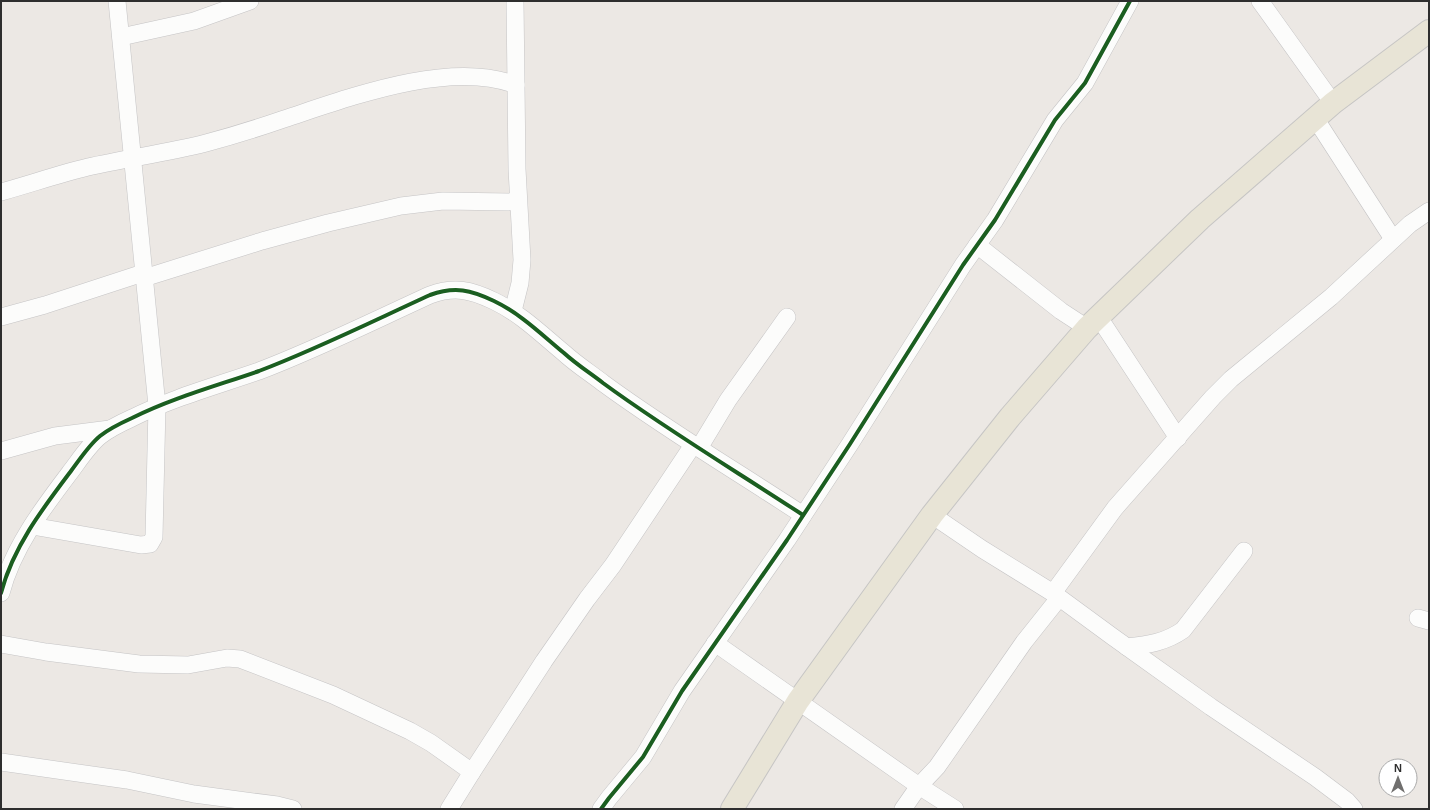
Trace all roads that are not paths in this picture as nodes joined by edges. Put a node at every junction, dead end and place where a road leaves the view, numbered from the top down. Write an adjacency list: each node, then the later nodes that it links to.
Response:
1 (117, 1): 7 (street)
2 (250, 1): 7 (street)
3 (515, 1): 8 (street)
4 (1130, 1): 16 (street)
5 (1260, 1): 9 (street)
6 (1429, 31): 9 (main road)
7 (121, 37): 11 (street)
8 (516, 85): 11 (street); 13 (street)
9 (1333, 103): 10 (main road)
10 (1315, 118): 15 (street); 21 (main road)
11 (132, 158): 12 (street); 17 (street)
12 (1, 192)
13 (518, 202): 17 (street); 18 (street)
14 (1429, 211): 15 (street)
15 (1393, 239): 24 (street)
16 (977, 245): 21 (street); 27 (street)
17 (143, 275): 19 (street); 22 (street)
18 (513, 311): 22 (street); 25 (street)
19 (1, 317)
20 (787, 317): 25 (street)
21 (1093, 322): 24 (street); 28 (main road)
22 (157, 406): 23 (street); 29 (street)
23 (110, 429): 26 (street); 29 (street)
24 (1178, 438): 32 (street)
25 (696, 447): 27 (street); 38 (street)
26 (1, 451)
27 (803, 515): 33 (street)
28 (932, 515): 32 (street); 36 (main road)
29 (32, 526): 31 (street)
30 (1244, 551): 35 (street)
31 (1, 593)
32 (1056, 596): 35 (street); 39 (street)
33 (715, 643): 36 (street); 42 (street)
34 (1, 644): 38 (street)
35 (1127, 647): 46 (street)
36 (798, 701): 39 (street); 43 (main road)
37 (1, 762): 40 (street)
38 (472, 772): 41 (street)
39 (919, 786): 44 (street); 45 (street)
40 (293, 809)
41 (449, 809)
42 (601, 809)
43 (732, 809)
44 (903, 809)
45 (955, 809)
46 (1354, 809)

